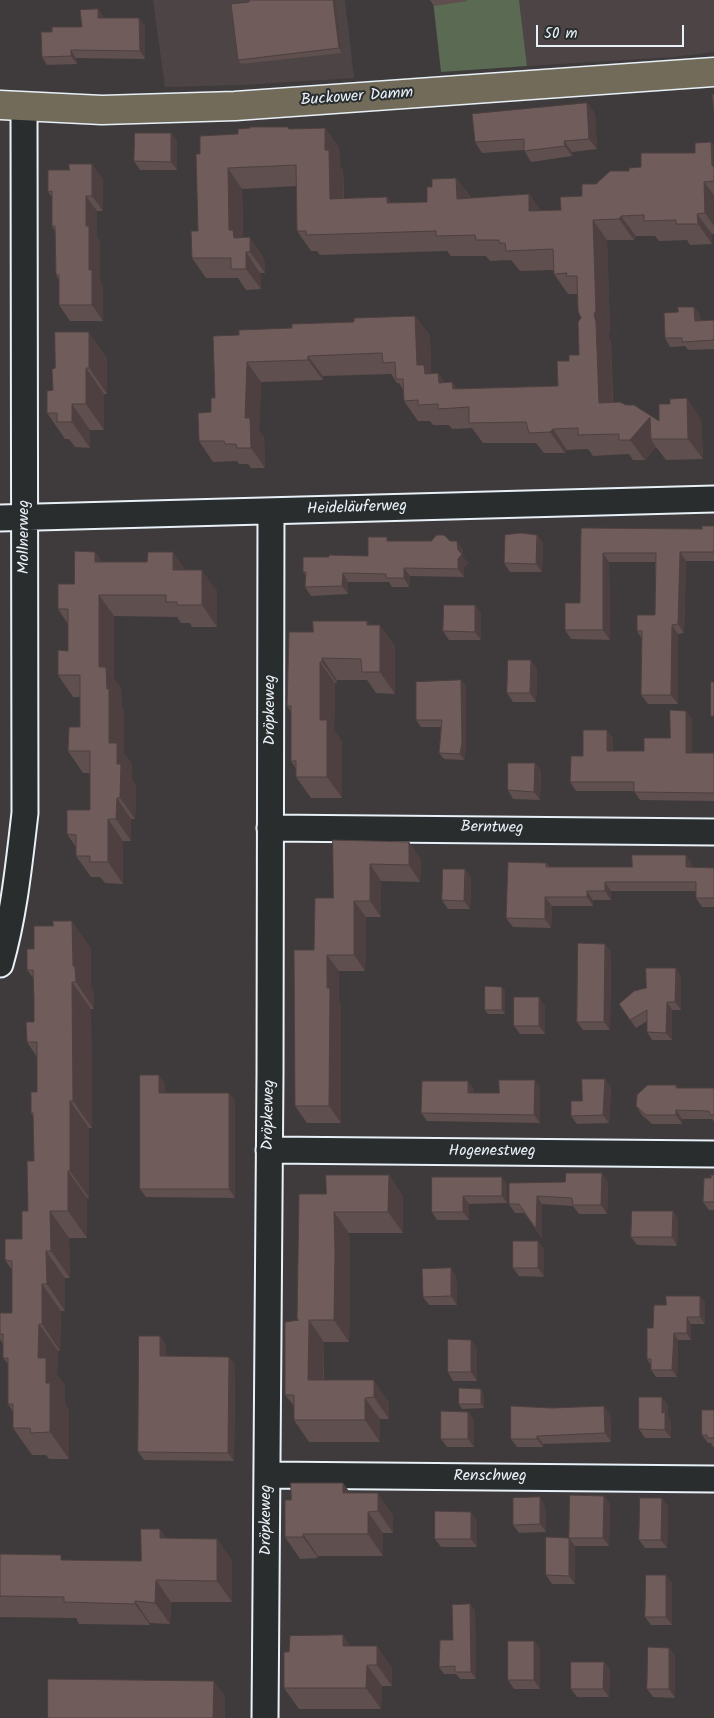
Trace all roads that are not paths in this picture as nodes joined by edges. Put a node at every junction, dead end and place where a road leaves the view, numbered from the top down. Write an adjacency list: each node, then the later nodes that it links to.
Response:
1 (714, 72): 2 (main road, Buckower Damm)
2 (12, 106): 6 (street, Mollnerweg)
3 (714, 499): 4 (street, Heideläuferweg)
4 (271, 512): 6 (street, Heideläuferweg); 7 (street, Dröpkeweg)
5 (0, 518): 6 (street, Heideläuferweg)
6 (25, 518): 9 (street, Mollnerweg)
7 (270, 828): 8 (street, Berntweg); 10 (street, Dröpkeweg)
8 (714, 832)
9 (0, 964)
10 (269, 1150): 11 (street, Hogenestweg); 12 (street, Dröpkeweg)
11 (714, 1154)
12 (267, 1475): 13 (street, Renschweg); 14 (street, Dröpkeweg)
13 (714, 1478)
14 (265, 1718)

